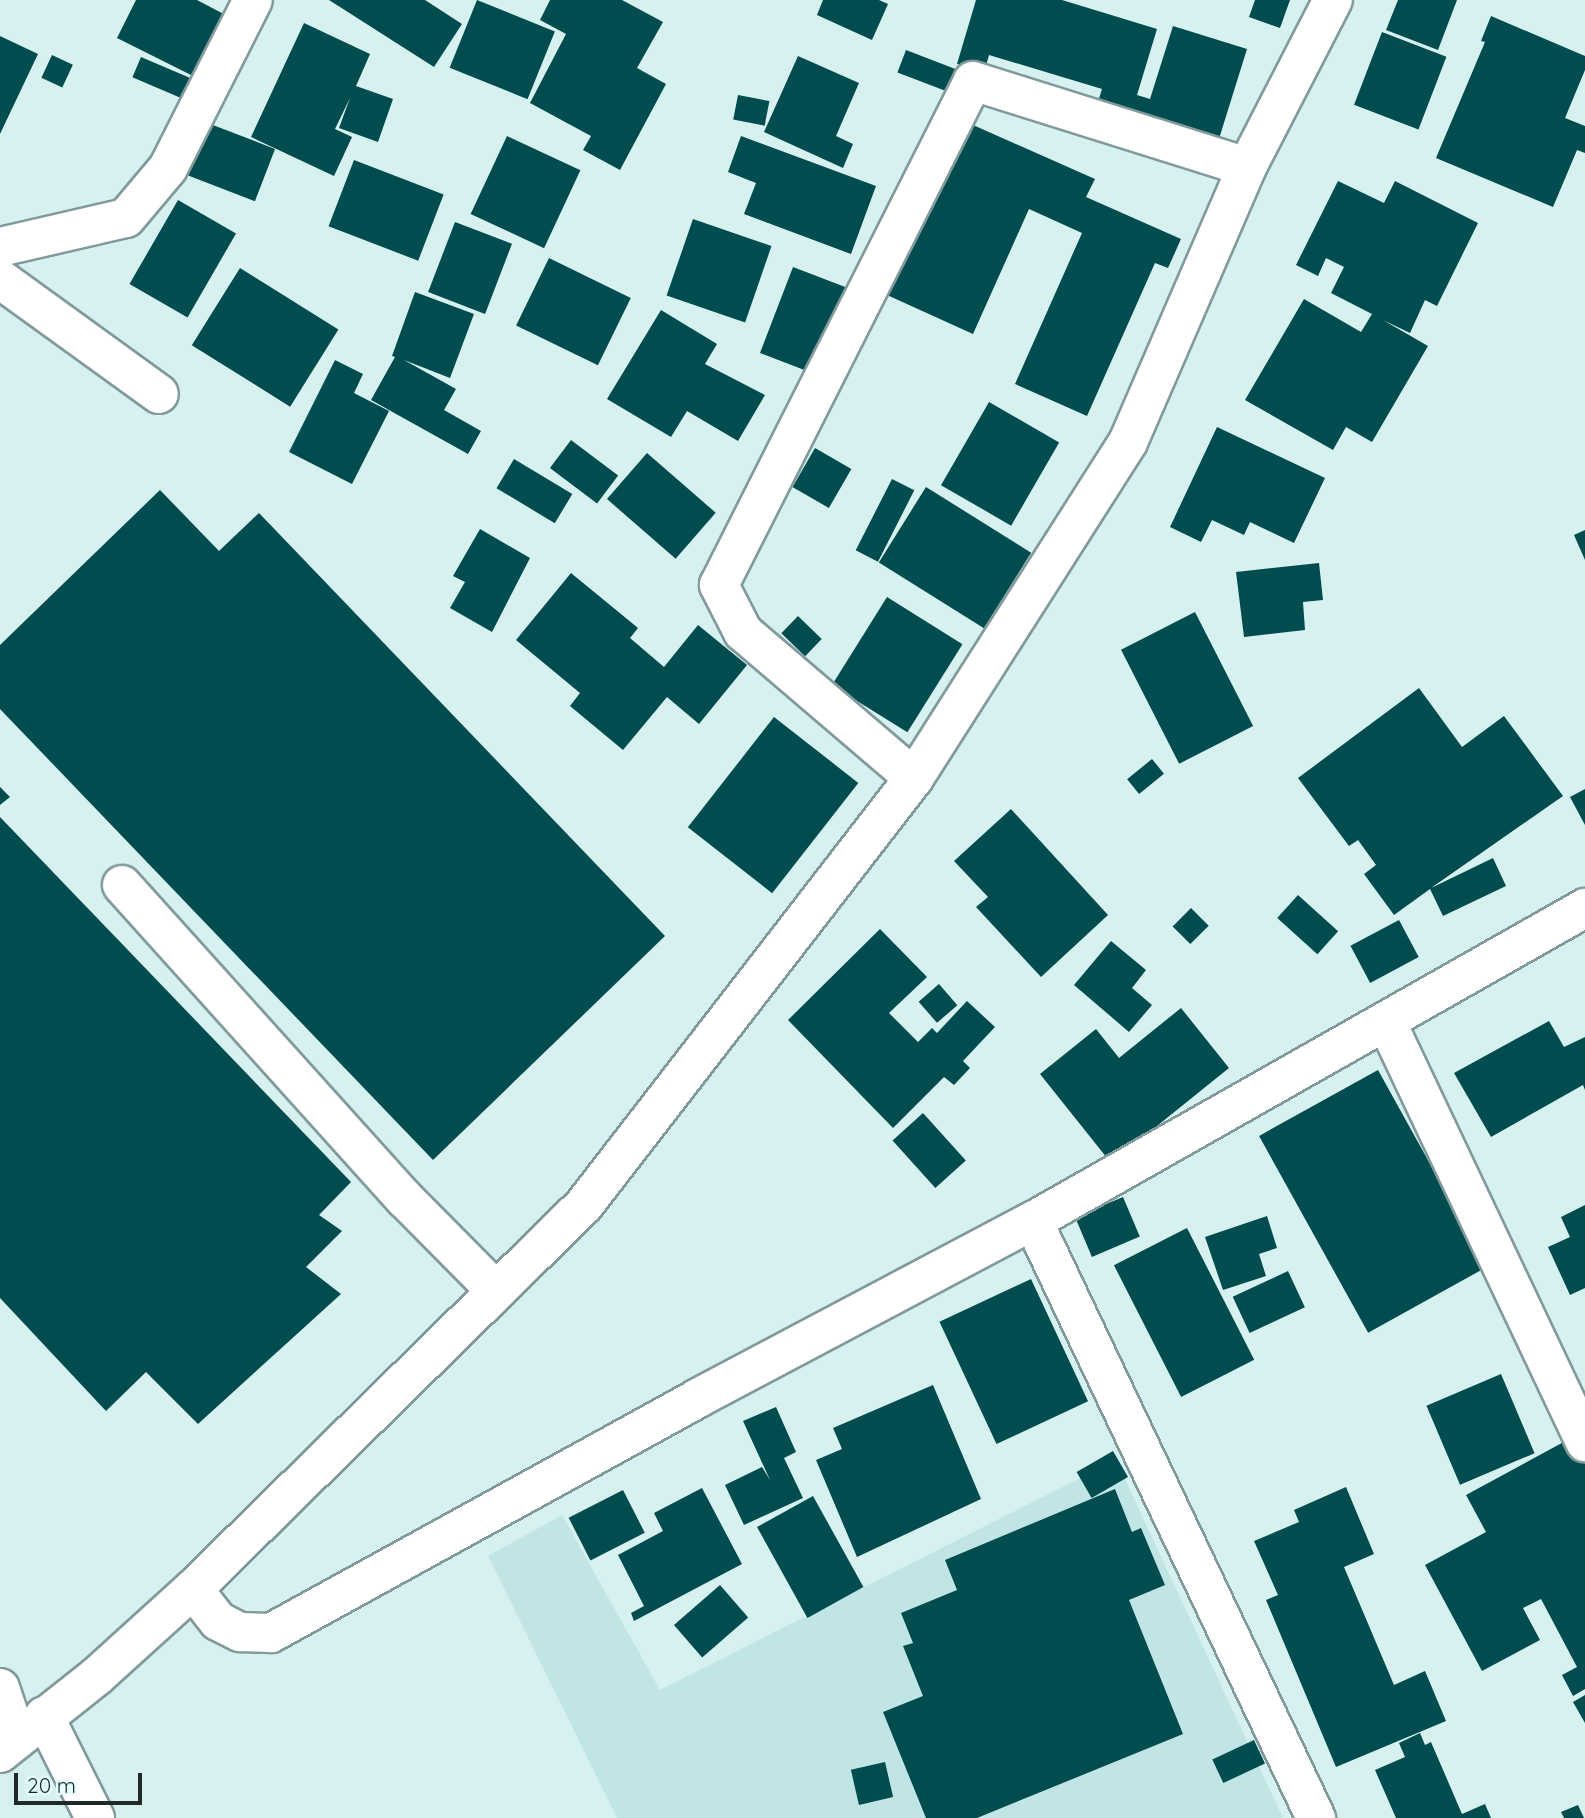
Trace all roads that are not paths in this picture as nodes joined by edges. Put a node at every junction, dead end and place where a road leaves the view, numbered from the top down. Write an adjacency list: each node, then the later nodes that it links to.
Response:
1 (253, 0): 4 (street)
2 (1333, 0): 3 (street)
3 (1247, 167): 7 (street); 7 (street)
4 (0, 247)
5 (0, 279): 6 (street)
6 (159, 394)
7 (914, 779): 12 (street)
8 (122, 885): 12 (street)
9 (1585, 908): 10 (street)
10 (1386, 1021): 11 (street); 13 (street)
11 (1033, 1221): 14 (street); 18 (street)
12 (496, 1291): 14 (street)
13 (1585, 1442)
14 (193, 1589): 16 (street)
15 (0, 1688): 16 (street)
16 (20, 1736): 17 (street)
17 (95, 1818)
18 (1317, 1818)

